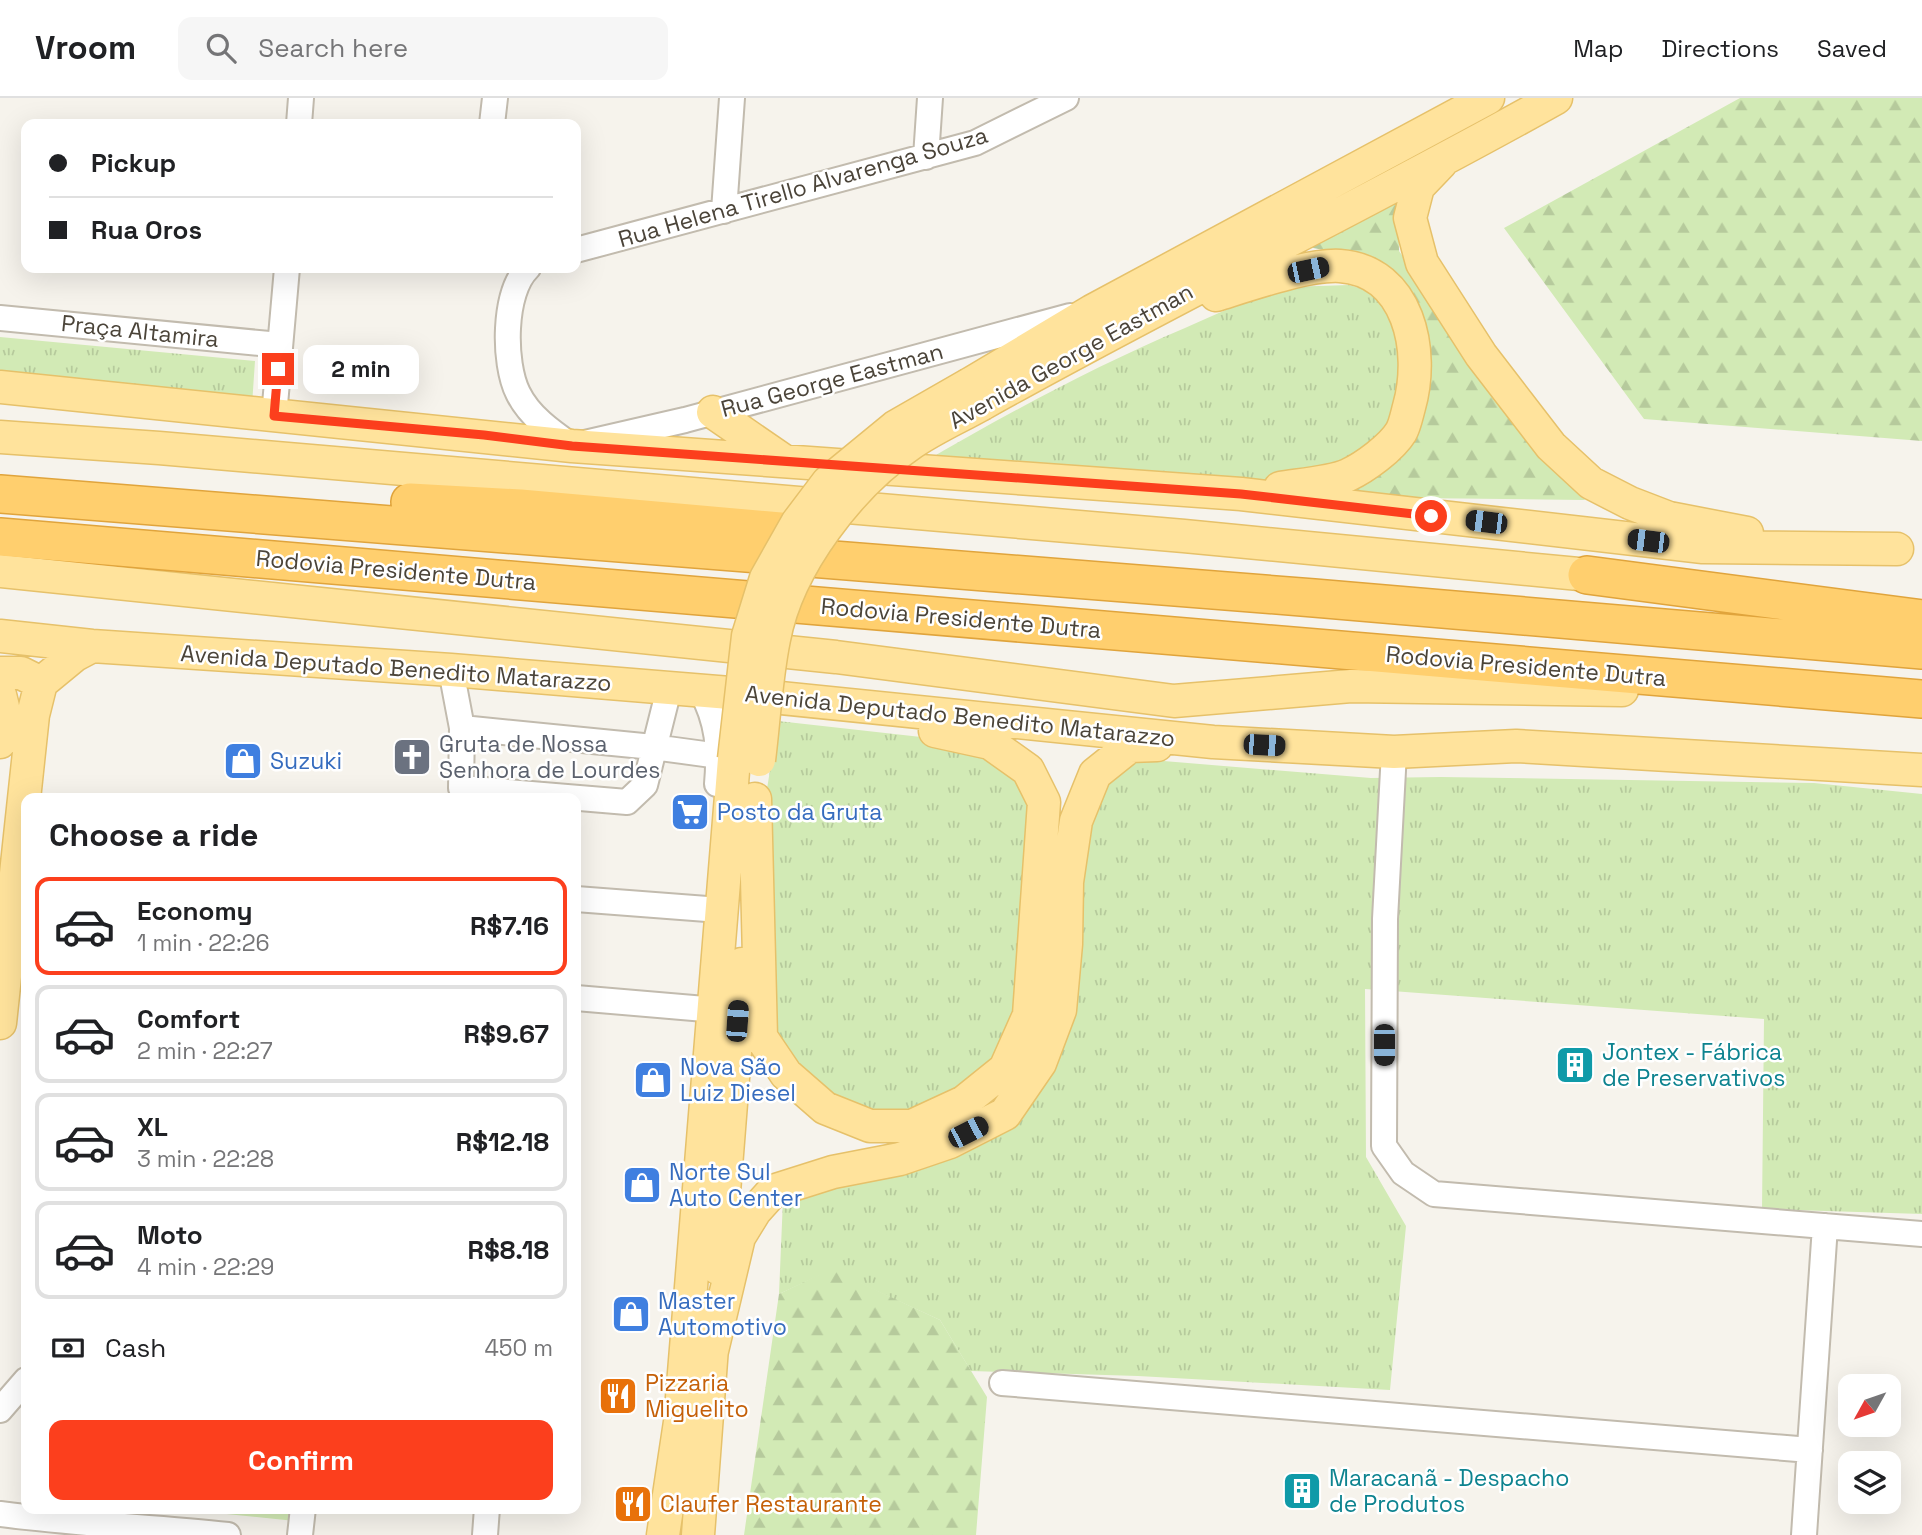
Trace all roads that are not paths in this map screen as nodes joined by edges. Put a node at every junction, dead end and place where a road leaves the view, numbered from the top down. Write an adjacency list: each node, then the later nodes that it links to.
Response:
1 (301, 98): 8 (street)
2 (495, 98): 9 (street)
3 (732, 98): 12 (street)
4 (930, 98): 10 (street)
5 (1066, 98): 10 (street, Rua Helena Tirello Alvarenga Souza)
6 (1488, 98): 17 (main road, Avenida George Eastman)
7 (1556, 98): 11 (main road, Avenida George Eastman)
8 (299, 119)
9 (493, 119)
10 (926, 157): 12 (street, Rua Helena Tirello Alvarenga Souza)
11 (1441, 163): 17 (main road, Avenida George Eastman); 28 (main road)
12 (724, 211): 13 (street, Rua Helena Tirello Alvarenga Souza)
13 (581, 249)
14 (287, 273): 18 (street)
15 (524, 273): 23 (street)
16 (0, 318): 18 (street, Praça Altamira)
17 (1096, 324): 20 (street, Rua George Eastman); 26 (main road); 50 (main road, Avenida George Eastman, bridge)
18 (280, 345): 21 (street)
19 (0, 387): 21 (main road)
20 (713, 412): 23 (street, Rua George Eastman); 24 (main road)
21 (274, 416): 23 (main road)
22 (0, 437): 30 (main road)
23 (572, 446): 24 (main road)
24 (785, 462): 26 (main road)
25 (0, 494): 35 (highway, Rodovia Presidente Dutra)
26 (1241, 494): 28 (main road)
27 (0, 537): 42 (highway, Rodovia Presidente Dutra)
28 (1910, 551)
29 (0, 571): 44 (main road, Rodovia Presidente Dutra)
30 (1587, 575): 31 (main road); 32 (highway)
31 (1922, 600)
32 (1922, 619)
33 (0, 636): 34 (main road, Avenida Deputado Benedito Matarazzo)
34 (92, 646): 36 (main road, Avenida Deputado Benedito Matarazzo); 38 (main road)
35 (1922, 650)
36 (451, 670): 39 (main road, Avenida Deputado Benedito Matarazzo); 45 (street)
37 (0, 673): 38 (main road)
38 (41, 683): 52 (main road)
39 (669, 689): 40 (main road, Avenida Deputado Benedito Matarazzo); 48 (street)
40 (701, 691): 41 (main road, Avenida Deputado Benedito Matarazzo); 50 (street)
41 (742, 694): 47 (main road, Avenida Deputado Benedito Matarazzo); 54 (main road)
42 (1922, 699)
43 (1, 703): 46 (main road)
44 (1922, 710)
45 (462, 728): 48 (street); 53 (street)
46 (0, 742)
47 (1213, 742): 49 (main road, Avenida Deputado Benedito Matarazzo); 65 (main road)
48 (653, 747): 50 (street); 55 (street)
49 (1394, 752): 51 (main road, Avenida Deputado Benedito Matarazzo); 63 (street)
50 (737, 759): 54 (main road); 58 (street); 69 (main road)
51 (1922, 770)
52 (28, 793)
53 (464, 793)
54 (755, 799): 65 (main road)
55 (581, 800)
56 (21, 894): 59 (main road)
57 (581, 899): 58 (street)
58 (707, 909): 61 (street)
59 (17, 953): 62 (main road)
60 (581, 998): 61 (street)
61 (705, 1009): 69 (street)
62 (0, 1023)
63 (1825, 1226): 64 (street); 70 (street)
64 (1922, 1234)
65 (711, 1355): 80 (main road)
66 (1002, 1383): 70 (street)
67 (21, 1387): 68 (street)
68 (0, 1410)
69 (680, 1422): 79 (main road)
70 (1810, 1450): 81 (street)
71 (0, 1514): 75 (street)
72 (302, 1514): 77 (street)
73 (487, 1514): 78 (street)
74 (153, 1518): 75 (street); 76 (street)
75 (70, 1529)
76 (228, 1535)
77 (300, 1535)
78 (485, 1535)
79 (663, 1535)
80 (698, 1535)
81 (1804, 1535)

